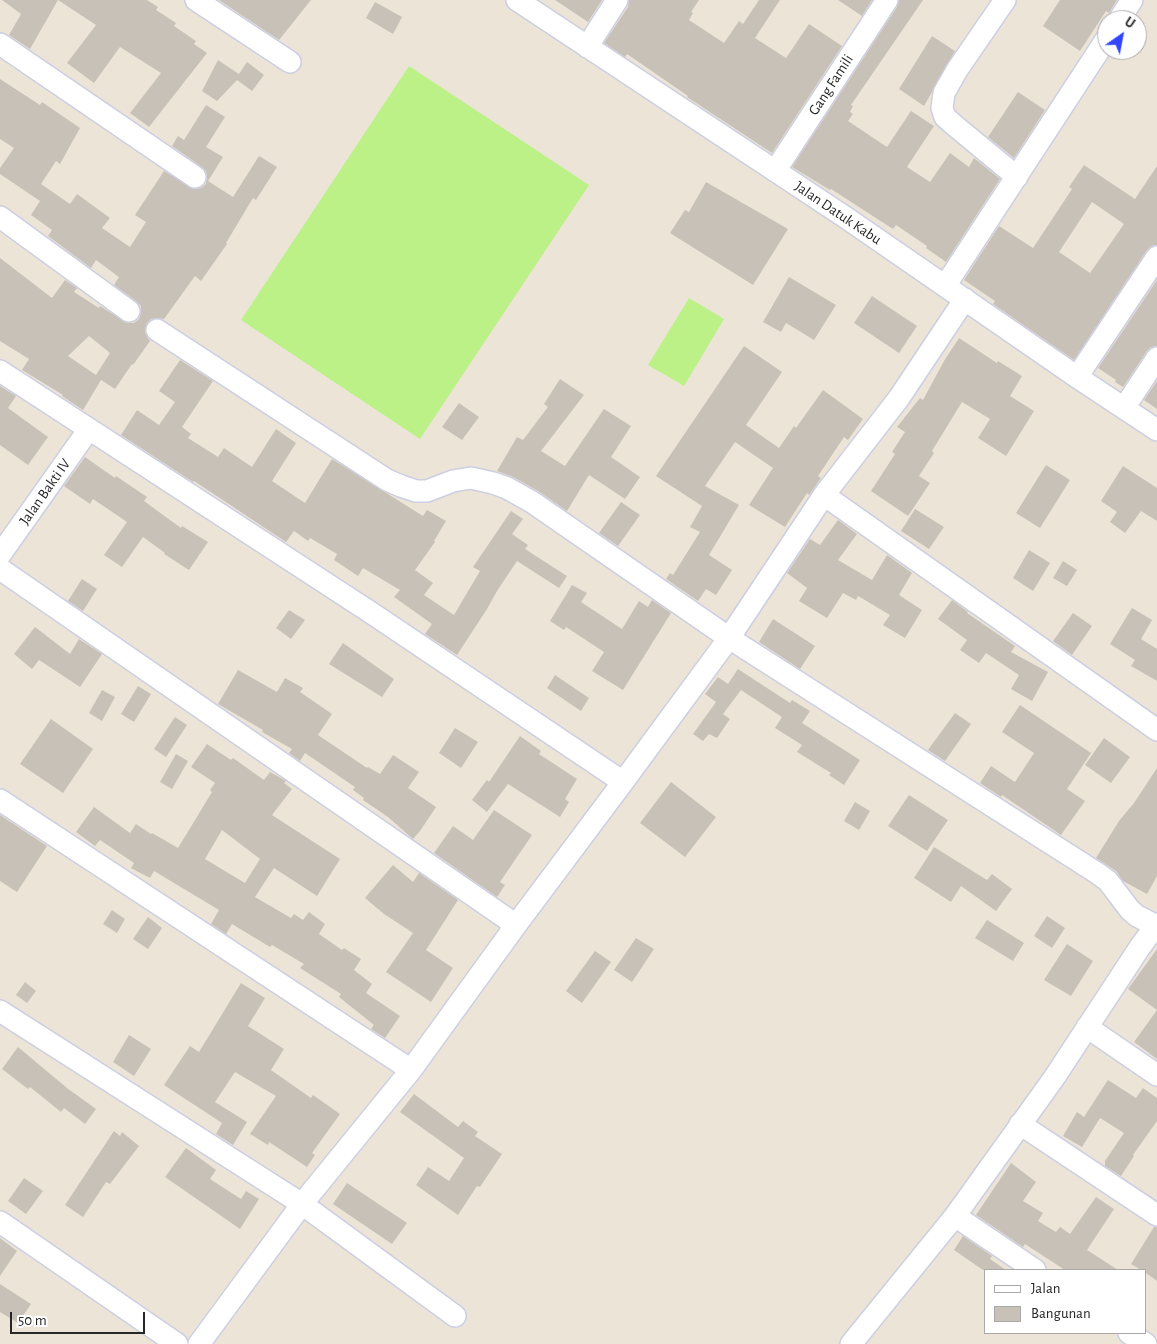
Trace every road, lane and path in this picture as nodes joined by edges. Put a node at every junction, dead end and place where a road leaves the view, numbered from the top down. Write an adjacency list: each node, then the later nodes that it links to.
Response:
1 (196, 0): 9 (street)
2 (517, 0): 7 (street, Jalan Datuk Kabu)
3 (617, 0): 7 (street)
4 (887, 0): 10 (street, Gang Famili)
5 (1005, 0): 12 (street)
6 (0, 44): 11 (street)
7 (587, 46): 10 (street, Jalan Datuk Kabu)
8 (1097, 53): 12 (street)
9 (290, 62)
10 (775, 171): 15 (street, Jalan Datuk Kabu)
11 (195, 177)
12 (1017, 177): 15 (street)
13 (0, 217): 17 (street)
14 (1157, 257): 21 (street)
15 (946, 286): 16 (street, Jalan Datuk Kabu)
16 (965, 299): 21 (street, Jalan Datuk Kabu); 25 (street)
17 (129, 311)
18 (157, 330): 28 (street)
19 (1157, 358): 22 (street)
20 (0, 371): 23 (street)
21 (1077, 377): 22 (street, Jalan Datuk Kabu)
22 (1124, 408): 24 (street, Jalan Datuk Kabu)
23 (89, 429): 26 (street, Jalan Bakti IV); 30 (street)
24 (1157, 430)
25 (824, 495): 28 (street); 29 (street)
26 (0, 555)
27 (0, 569): 32 (street)
28 (729, 638): 30 (street); 33 (street)
29 (1157, 730)
30 (623, 782): 32 (street)
31 (0, 800): 36 (street)
32 (516, 925): 36 (street)
33 (1157, 925): 35 (street)
34 (0, 1011): 39 (street)
35 (1088, 1028): 37 (street); 38 (street)
36 (411, 1070): 39 (street)
37 (1157, 1075)
38 (1020, 1124): 40 (street); 41 (street)
39 (302, 1204): 44 (street); 47 (street)
40 (1157, 1215)
41 (954, 1216): 43 (street); 48 (street)
42 (0, 1222): 46 (street)
43 (1034, 1269)
44 (454, 1316)
45 (1131, 1334): 49 (street)
46 (177, 1344)
47 (199, 1344)
48 (851, 1344)
49 (1146, 1344)

